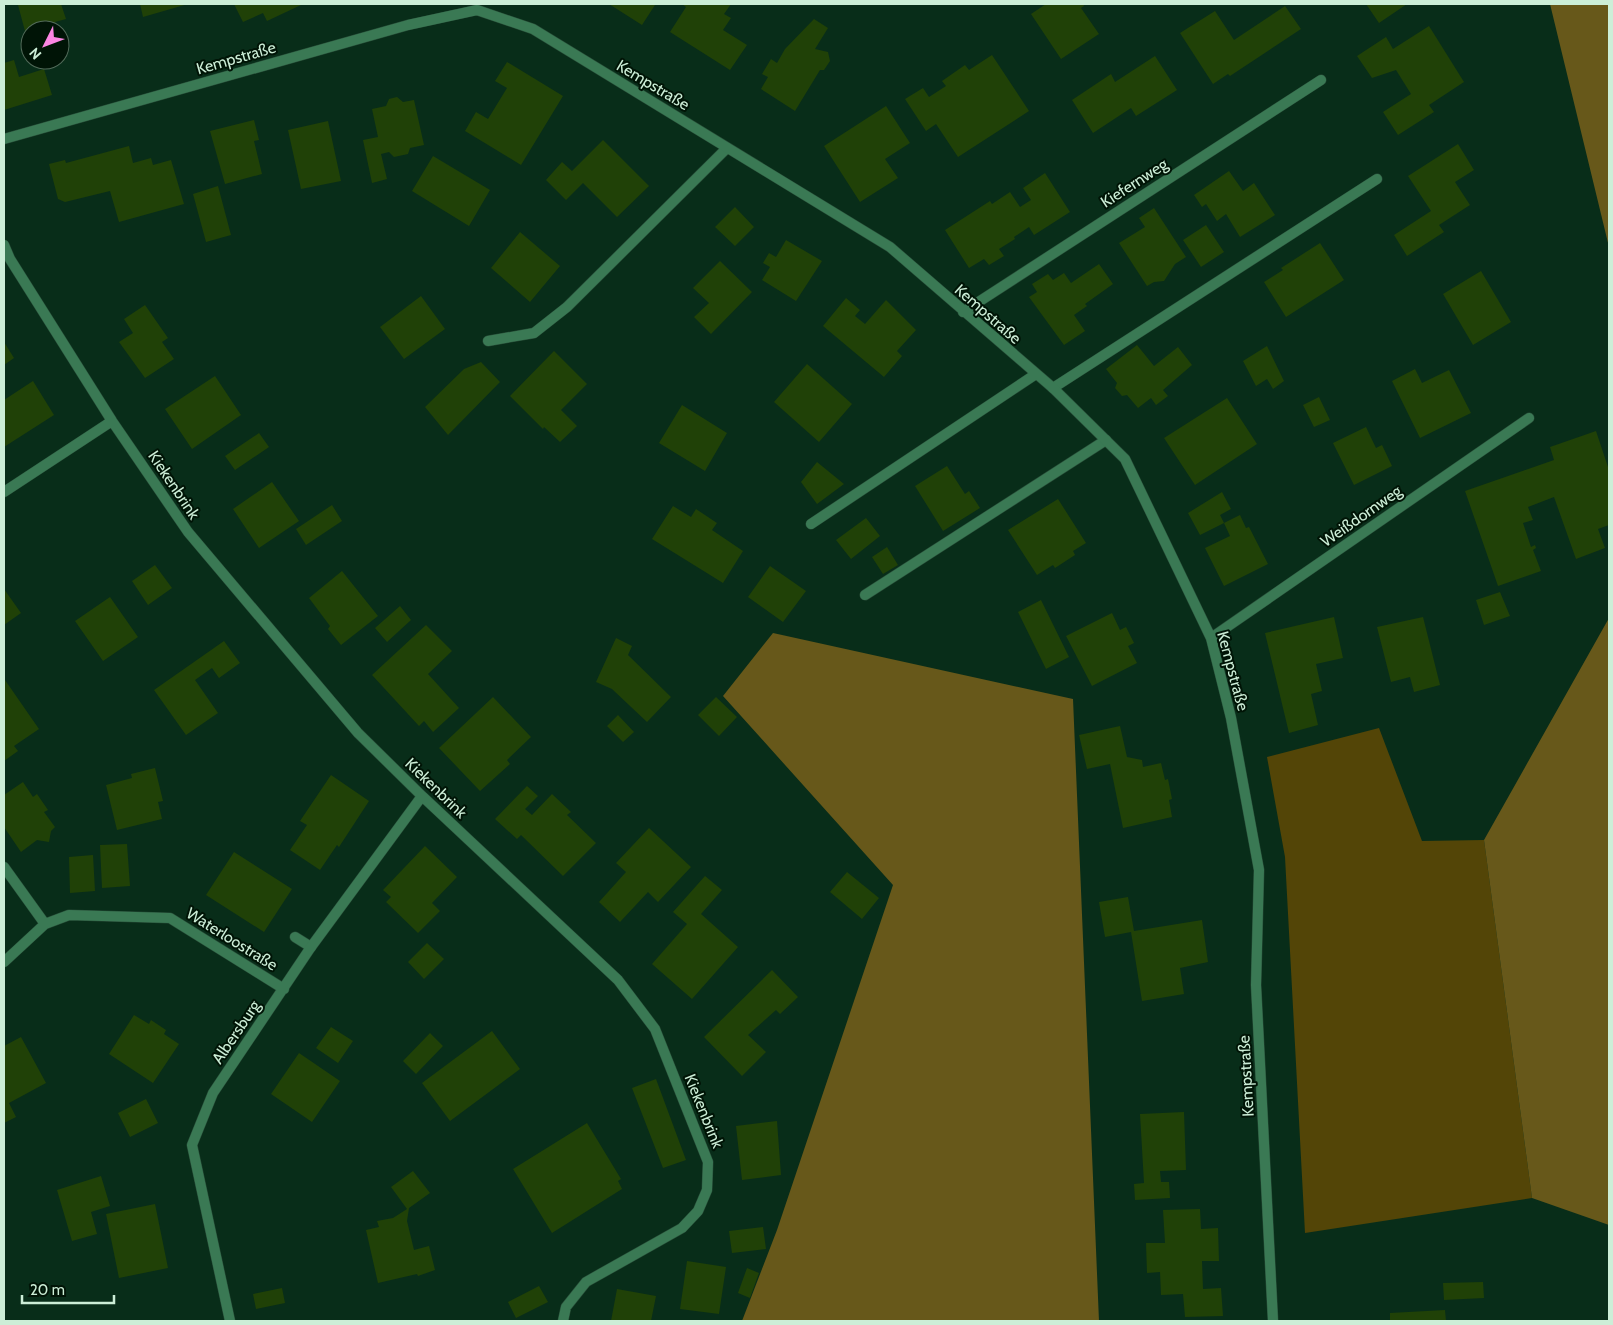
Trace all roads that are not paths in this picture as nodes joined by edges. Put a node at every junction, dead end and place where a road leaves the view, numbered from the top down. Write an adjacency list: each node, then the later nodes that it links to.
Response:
1 (1321, 80): 6 (street, Kiefernweg)
2 (4, 139): 3 (street, Kempstraße)
3 (728, 148): 6 (street, Kempstraße); 7 (street)
4 (1377, 179): 9 (street)
5 (4, 244): 11 (street, Kiekenbrink)
6 (963, 312): 8 (street, Kempstraße)
7 (488, 341)
8 (1036, 374): 9 (street, Kempstraße); 14 (street)
9 (1053, 388): 12 (street, Kempstraße)
10 (1529, 418): 16 (street, Weißdornweg)
11 (112, 421): 13 (street); 17 (street, Kiekenbrink)
12 (1106, 440): 15 (street); 16 (street, Kempstraße)
13 (4, 492)
14 (811, 524)
15 (865, 595)
16 (1211, 638): 26 (street, Kempstraße)
17 (422, 796): 21 (street, Albersburg); 25 (street, Kiekenbrink)
18 (4, 867): 19 (street)
19 (45, 924): 22 (street, Waterloostraße); 23 (street, Waterloostraße)
20 (295, 937): 21 (street)
21 (312, 947): 23 (street, Albersburg)
22 (4, 962)
23 (284, 989): 24 (street, Albersburg)
24 (230, 1321)
25 (563, 1321)
26 (1273, 1321)

